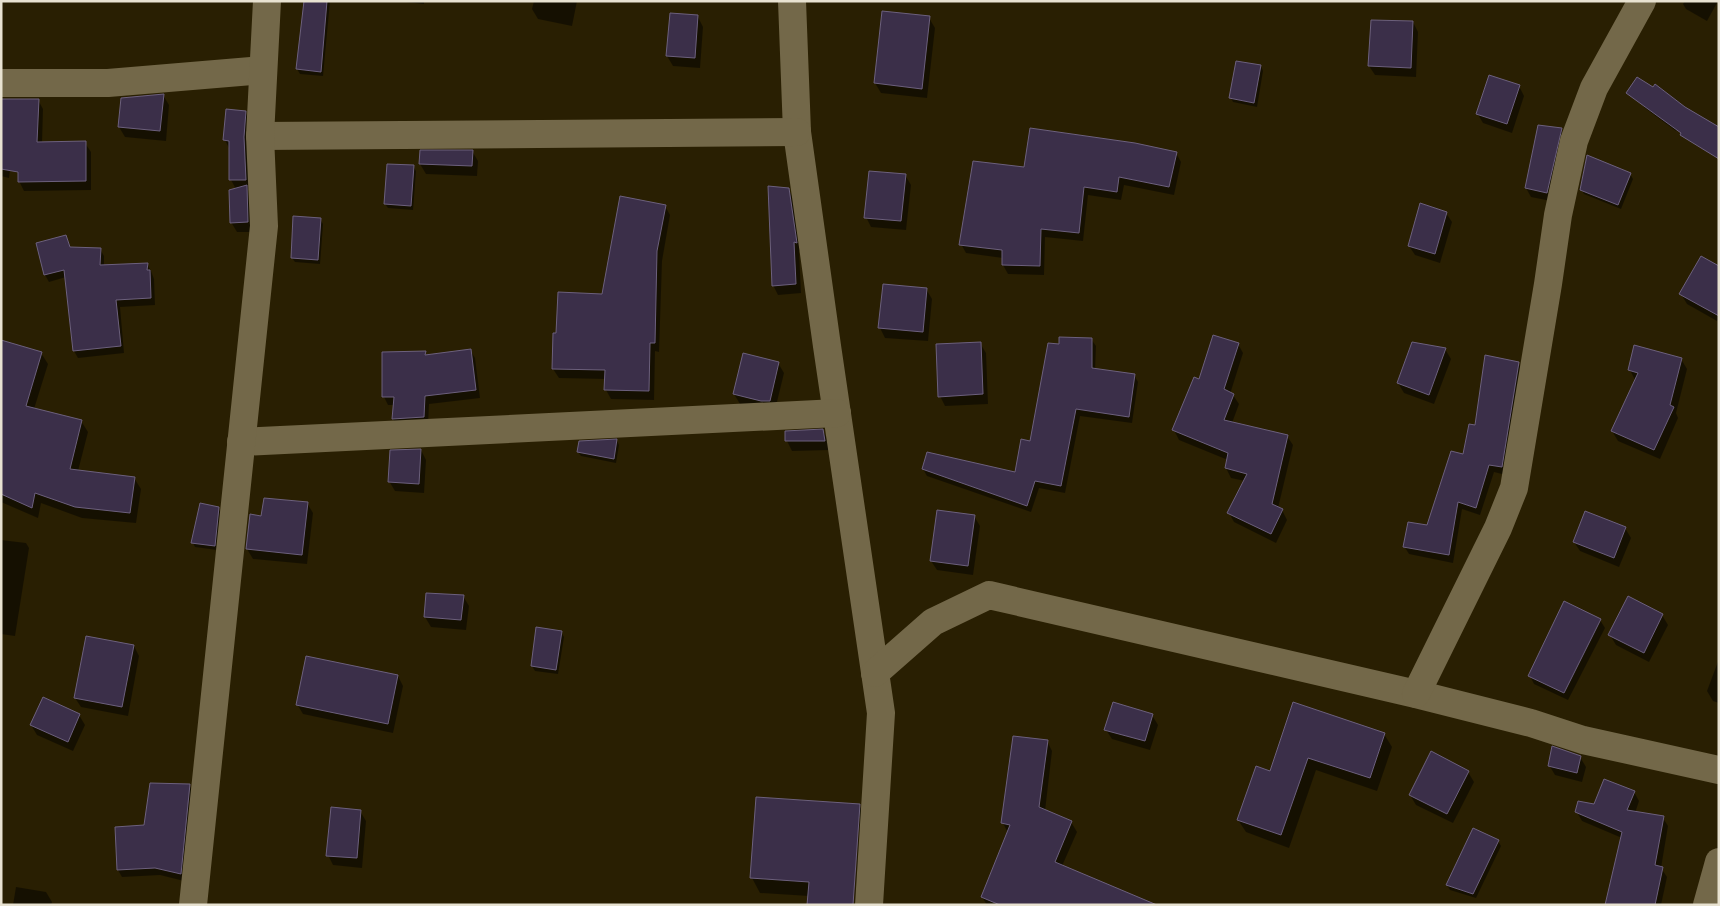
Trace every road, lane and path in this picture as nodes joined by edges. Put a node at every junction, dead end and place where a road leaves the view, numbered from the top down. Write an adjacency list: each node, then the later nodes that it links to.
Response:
1 (267, 1): 4 (street)
2 (792, 1): 6 (street)
3 (1642, 1): 11 (street)
4 (263, 70): 5 (street); 7 (street)
5 (1, 84)
6 (797, 132): 7 (street); 8 (street)
7 (260, 136): 9 (street)
8 (837, 413): 9 (street); 10 (street)
9 (241, 442): 14 (street)
10 (875, 673): 11 (street); 15 (street)
11 (1416, 694): 12 (street)
12 (1719, 770)
13 (1719, 862): 16 (street)
14 (193, 905)
15 (868, 905)
16 (1706, 905)

